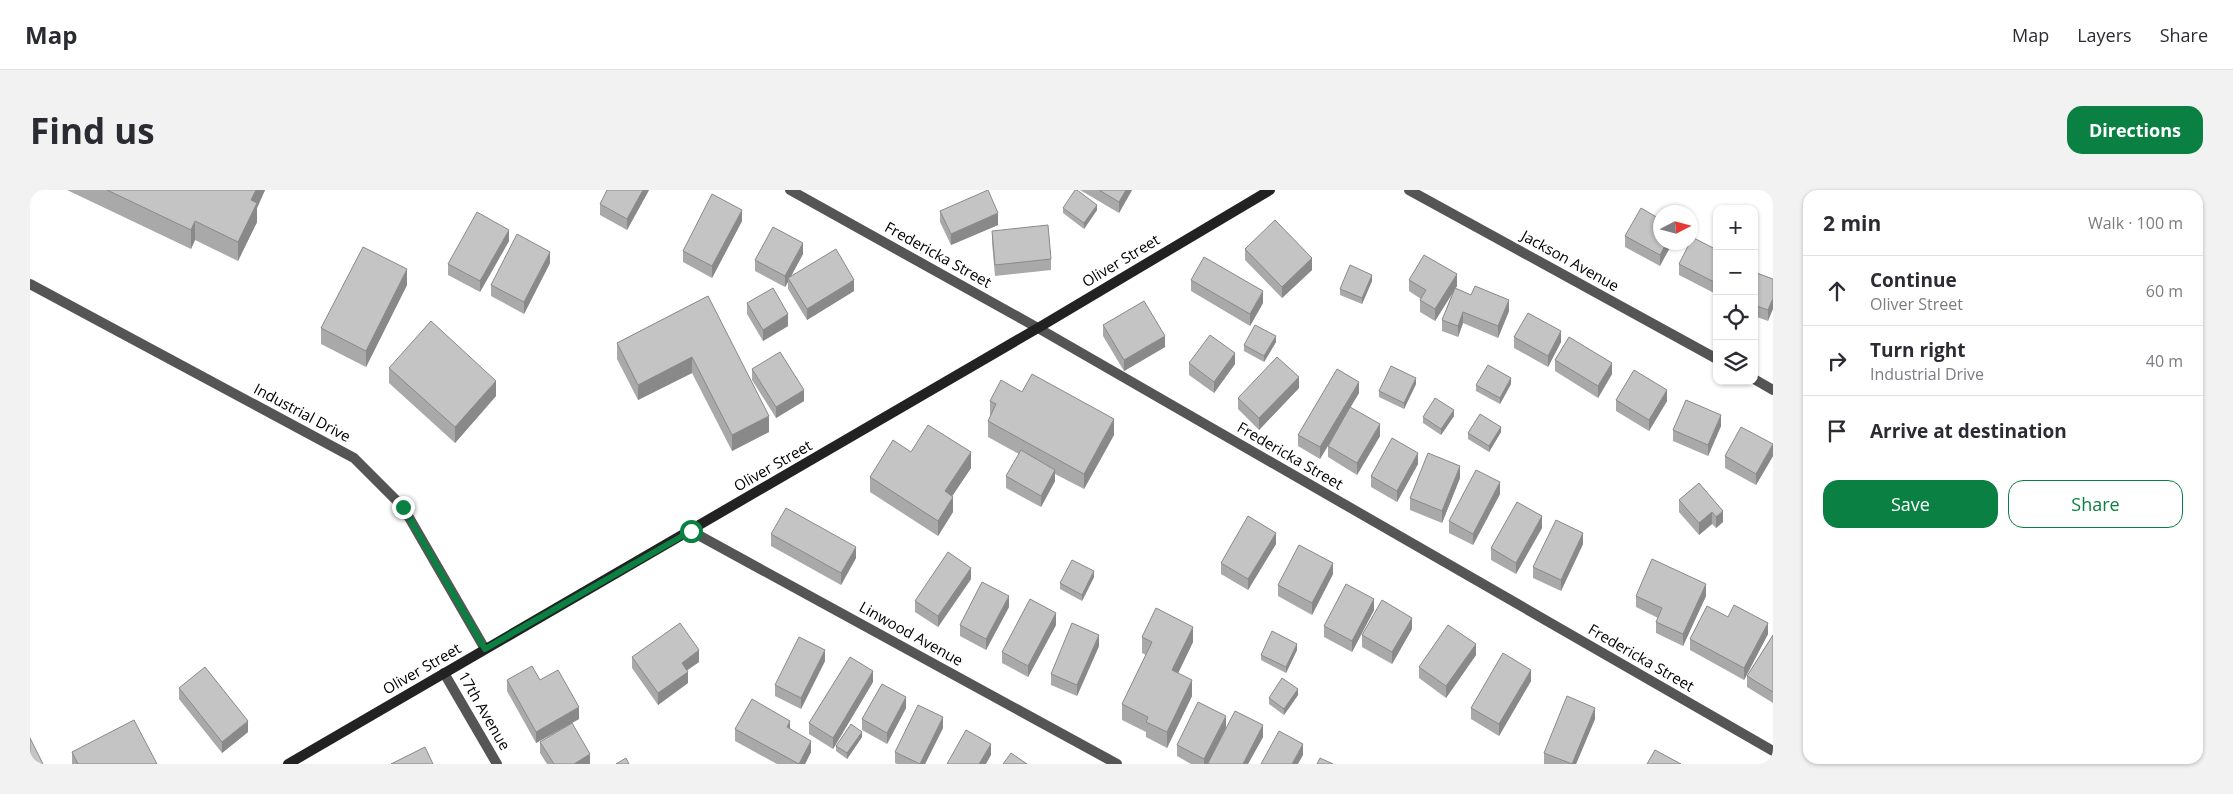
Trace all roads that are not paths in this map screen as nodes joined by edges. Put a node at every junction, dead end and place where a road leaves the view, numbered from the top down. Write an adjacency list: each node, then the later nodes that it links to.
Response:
1 (790, 190): 5 (street, Fredericka Street)
2 (1270, 190): 5 (main road, Oliver Street)
3 (1409, 190): 6 (street, Jackson Avenue)
4 (30, 284): 10 (street, Industrial Drive)
5 (1038, 328): 9 (main road, Oliver Street); 12 (street, Fredericka Street)
6 (1713, 357)
7 (1758, 381): 8 (street)
8 (1773, 390)
9 (691, 531): 10 (main road, Oliver Street); 15 (street, Linwood Avenue)
10 (485, 649): 11 (main road, Oliver Street)
11 (444, 673): 13 (main road, Oliver Street); 14 (street, 17th Avenue)
12 (1773, 752)
13 (288, 764)
14 (497, 764)
15 (1117, 764)

